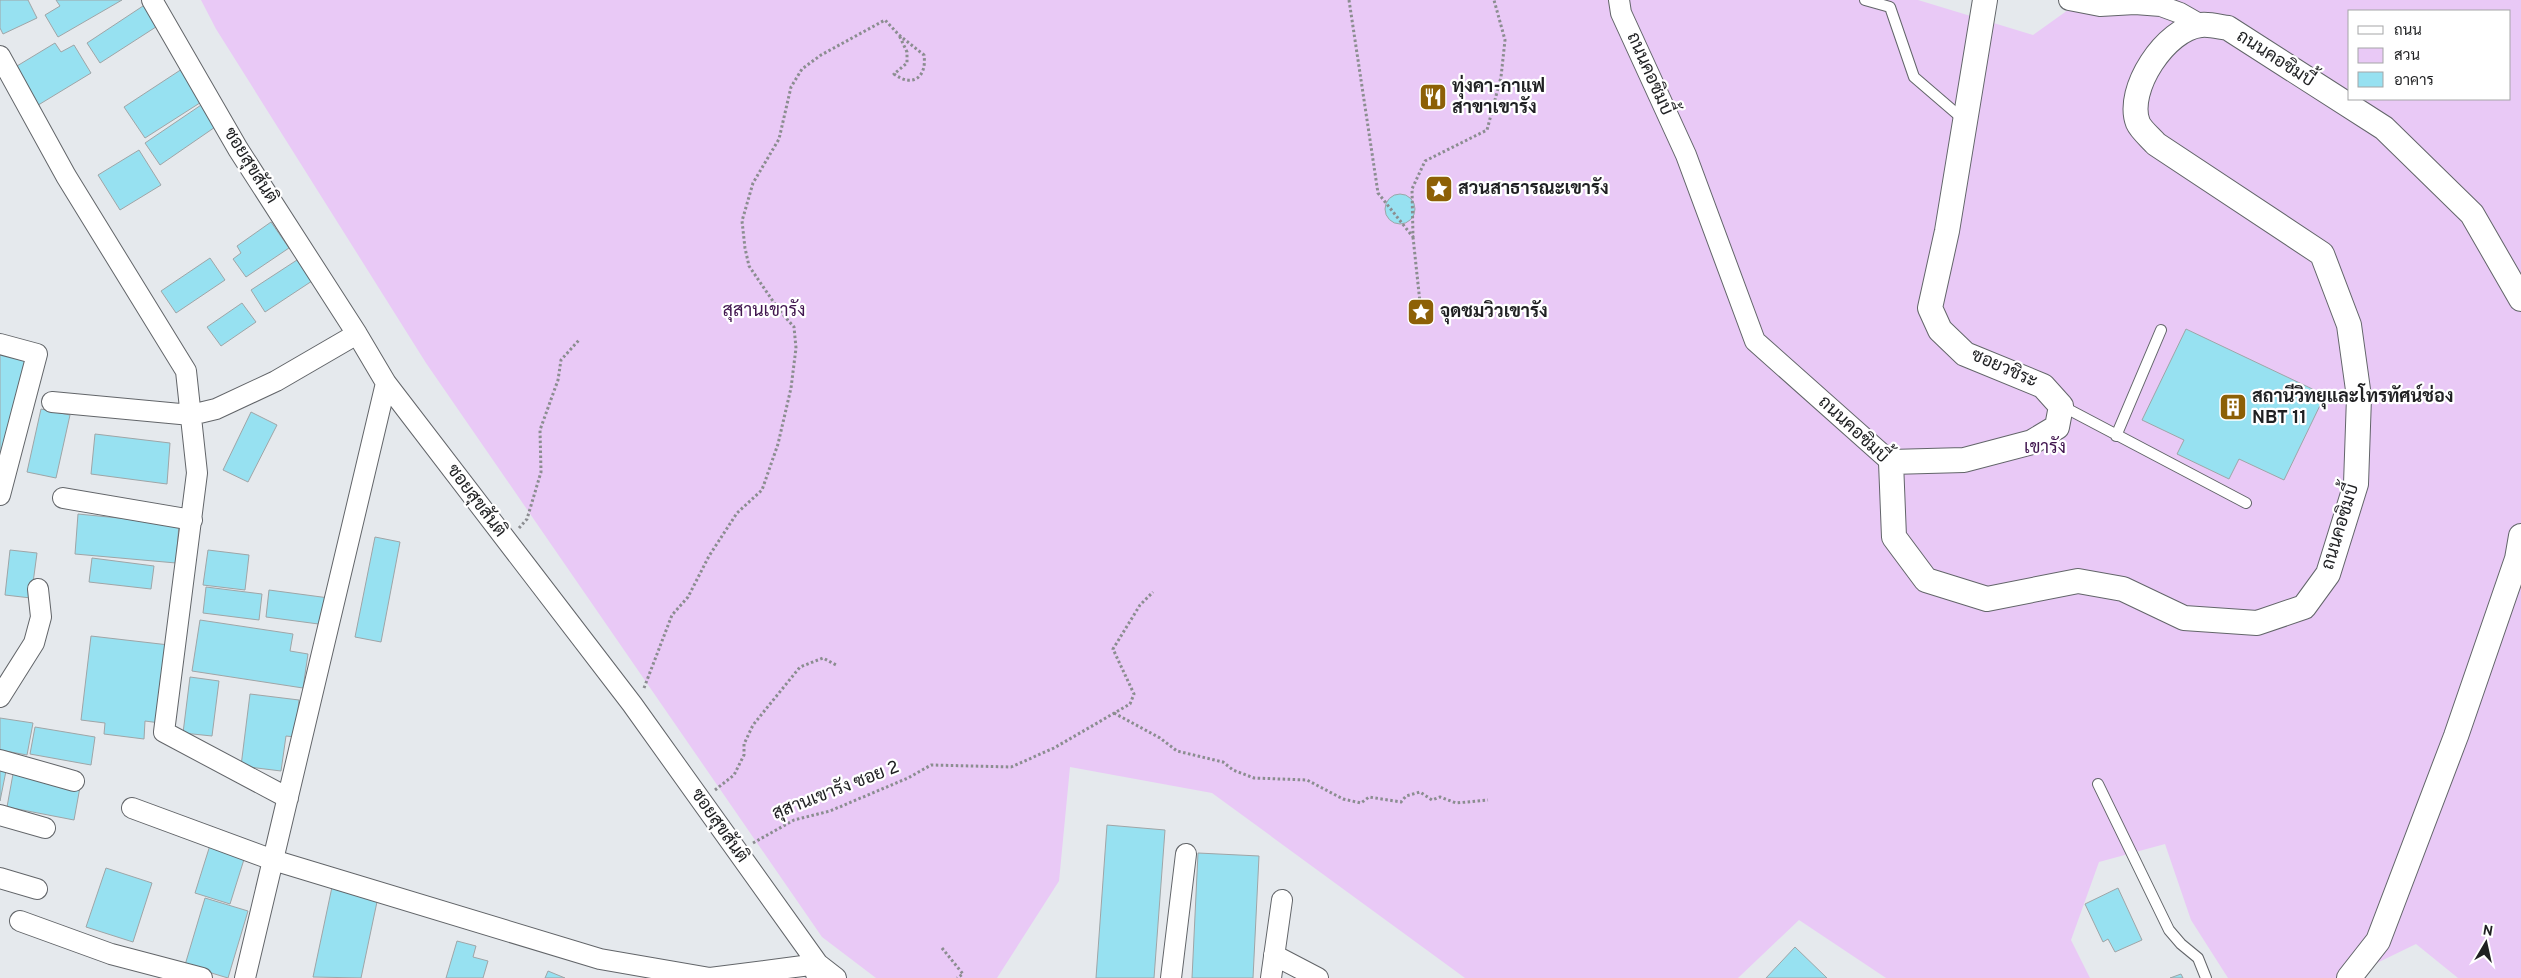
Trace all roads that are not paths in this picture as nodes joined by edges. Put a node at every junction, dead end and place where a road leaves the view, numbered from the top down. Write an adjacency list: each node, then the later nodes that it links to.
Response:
1 (152, 0): 11 (street, ซอยสุขสันติ)
2 (1619, 0): 18 (street, ถนนคอซิมบี้)
3 (1865, 0): 8 (lane)
4 (1985, 0): 8 (street, ซอยวชิระ)
5 (2069, 0): 6 (street)
6 (2200, 25): 9 (street, ถนนคอซิมบี้); 18 (street, ถนนคอซิมบี้)
7 (0, 56): 16 (street)
8 (1965, 120): 15 (street, ซอยวชิระ)
9 (2521, 299)
10 (2161, 330): 17 (lane)
11 (357, 334): 13 (street, ซอยสุขสันติ); 16 (street)
12 (0, 344): 19 (street)
13 (386, 383): 29 (street); 40 (street, ซอยสุขสันติ)
14 (52, 402): 16 (street)
15 (2061, 406): 17 (lane); 18 (street)
16 (191, 415): 22 (street)
17 (2116, 436): 21 (lane)
18 (1891, 462)
19 (0, 494)
20 (63, 498): 22 (street)
21 (2246, 503)
22 (192, 520): 29 (street)
23 (2521, 536): 49 (street)
24 (38, 589): 25 (street)
25 (0, 697)
26 (0, 760): 27 (street)
27 (74, 781)
28 (2098, 784): 48 (lane)
29 (288, 798): 34 (street)
30 (132, 808): 34 (street)
31 (0, 815): 32 (street)
32 (45, 828)
33 (1186, 854): 45 (street)
34 (273, 860): 42 (street); 43 (street)
35 (0, 878): 36 (street)
36 (37, 889)
37 (1282, 900): 39 (street)
38 (20, 922): 41 (street)
39 (1274, 955): 46 (street); 47 (street)
40 (816, 971): 43 (street); 44 (street, ซอยสุขสันติ)
41 (202, 978)
42 (245, 978)
43 (710, 978)
44 (836, 978)
45 (1171, 978)
46 (1271, 978)
47 (1318, 978)
48 (2206, 978)
49 (2349, 978)

